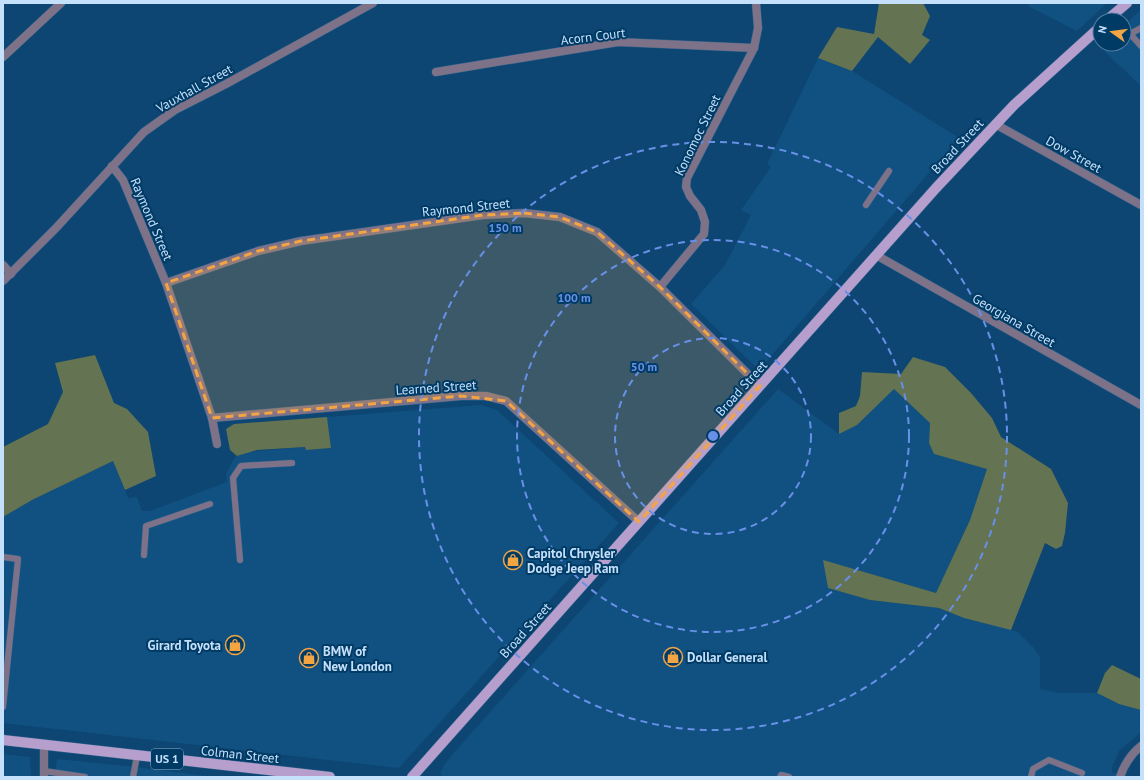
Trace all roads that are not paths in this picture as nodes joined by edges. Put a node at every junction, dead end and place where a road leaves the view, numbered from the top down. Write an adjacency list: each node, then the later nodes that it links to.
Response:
1 (60, 3): 12 (street)
2 (756, 3): 11 (street, Konomoc Street)
3 (1127, 3): 5 (main road)
4 (368, 4): 15 (street, Vauxhall Street)
5 (1121, 12)
6 (1141, 28): 7 (lane)
7 (1132, 33)
8 (1092, 34): 14 (main road, Broad Street)
9 (1132, 36): 10 (lane)
10 (1141, 46)
11 (754, 48): 13 (street, Acorn Court); 24 (street, Konomoc Street)
12 (3, 57)
13 (436, 72)
14 (995, 124): 18 (street, Dow Street); 19 (main road, Broad Street)
15 (112, 166): 21 (street, Vauxhall Street); 23 (street, Raymond Street)
16 (888, 171): 17 (lane)
17 (866, 205)
18 (1141, 205)
19 (876, 255): 25 (main road, Broad Street); 26 (street, Georgiana Street)
20 (3, 265): 21 (street)
21 (11, 274): 22 (street, Vauxhall Street)
22 (3, 281)
23 (166, 283): 24 (street, Raymond Street); 27 (street, Raymond Street)
24 (660, 287): 25 (street, Raymond Street)
25 (760, 386): 31 (main road, Broad Street)
26 (1141, 405)
27 (212, 418): 28 (street, Raymond Street); 31 (street, Learned Street)
28 (217, 444)
29 (292, 463): 34 (lane)
30 (210, 504): 32 (lane)
31 (639, 522): 45 (main road, Broad Street)
32 (144, 555)
33 (3, 556): 35 (lane)
34 (240, 560)
35 (3, 707)
36 (3, 740): 37 (main road, Colman Street / US 1)
37 (44, 745): 39 (main road, Colman Street / US 1); 41 (street)
38 (1141, 746): 49 (street)
39 (137, 756): 43 (lane); 44 (main road, Colman Street / US 1)
40 (1082, 773): 48 (lane)
41 (44, 774): 42 (lane)
42 (85, 777)
43 (133, 777)
44 (330, 777)
45 (412, 777)
46 (780, 777): 47 (lane)
47 (789, 777)
48 (1031, 777)
49 (1120, 777)

